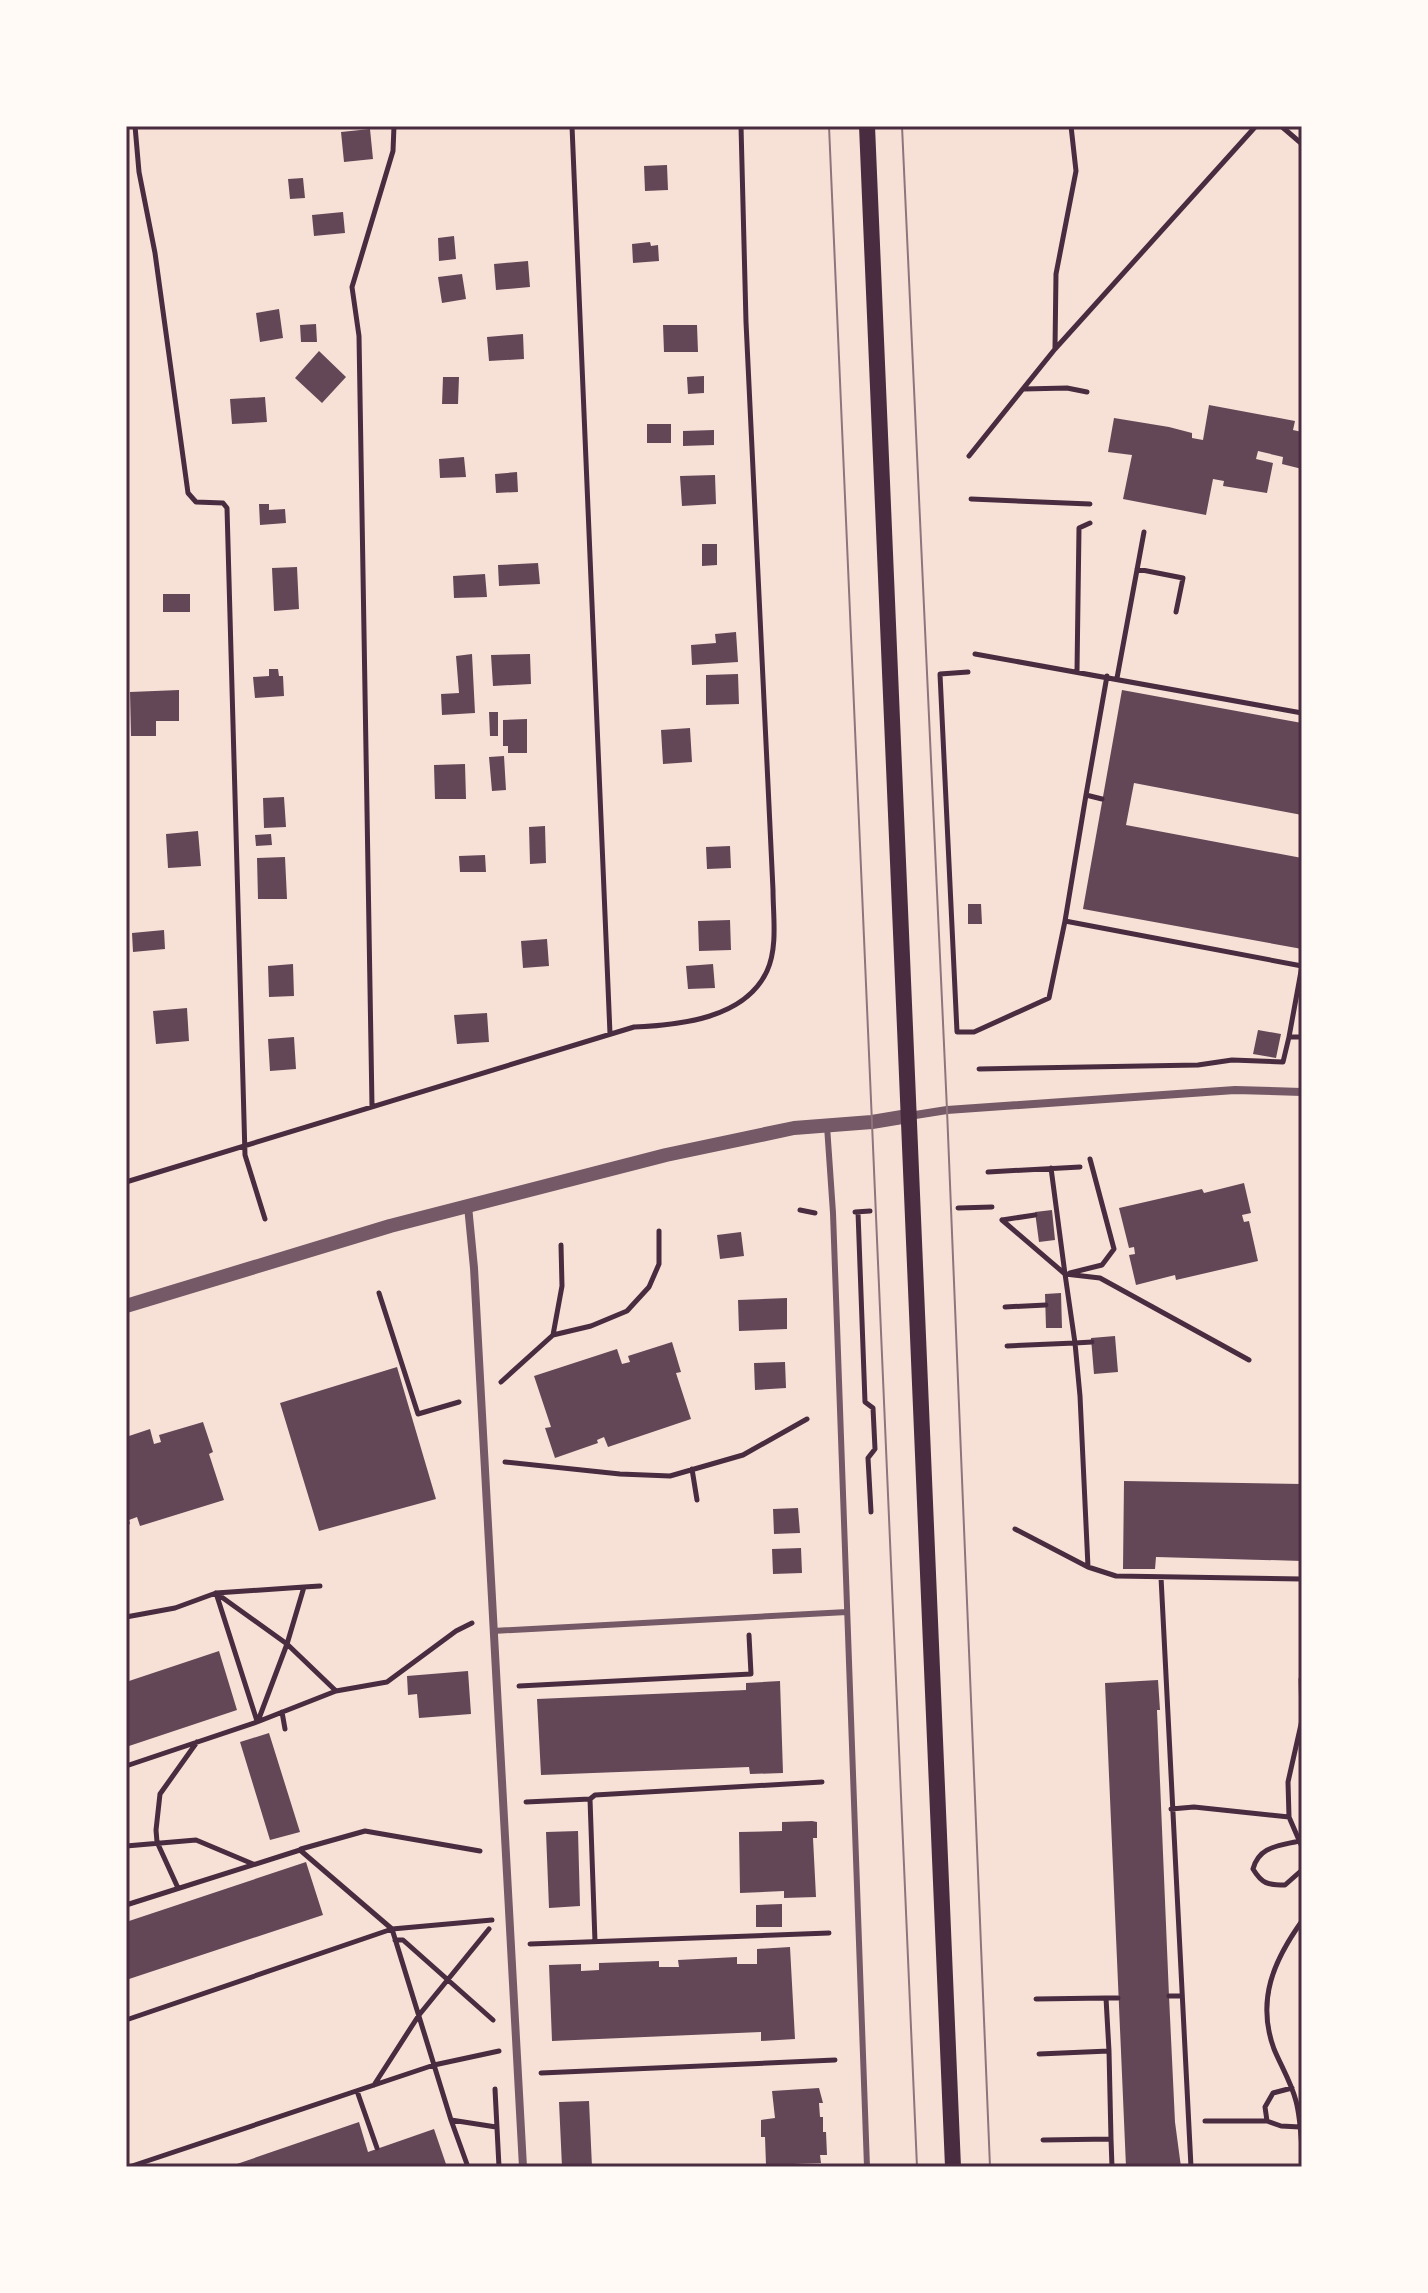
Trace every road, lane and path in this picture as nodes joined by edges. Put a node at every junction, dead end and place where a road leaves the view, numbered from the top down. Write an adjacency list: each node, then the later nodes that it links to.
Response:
1 (135, 126): 38 (path)
2 (394, 126): 35 (path)
3 (572, 126): 30 (path)
4 (741, 126): 30 (path)
5 (867, 126): 36 (main road)
6 (1071, 126): 10 (path)
7 (1256, 126): 10 (path)
8 (1281, 126): 9 (path)
9 (1302, 144)
10 (1055, 349): 11 (path)
11 (1023, 389): 12 (path); 13 (path)
12 (1087, 392)
13 (969, 456)
14 (971, 499): 15 (path)
15 (1090, 504)
16 (1090, 523): 21 (path)
17 (1144, 532): 18 (path)
18 (1137, 569): 19 (path); 24 (path)
19 (1176, 612)
20 (975, 654): 21 (path)
21 (1077, 671): 23 (path)
22 (968, 672): 28 (path)
23 (1107, 676): 24 (path); 26 (path)
24 (1117, 678): 25 (path)
25 (1302, 713)
26 (1086, 795): 27 (path); 28 (path)
27 (1102, 799)
28 (1065, 921): 29 (path)
29 (1302, 966): 31 (path)
30 (610, 1034): 35 (path)
31 (1289, 1037): 32 (path); 33 (path)
32 (1302, 1037)
33 (979, 1069)
34 (1302, 1092): 36 (street)
35 (372, 1106): 38 (path)
36 (908, 1116): 37 (street); 148 (main road)
37 (827, 1126): 44 (street); 80 (lane)
38 (246, 1146): 43 (path); 53 (path)
39 (1090, 1159): 56 (path)
40 (1080, 1167): 41 (path)
41 (1051, 1168): 42 (path); 56 (path)
42 (988, 1172)
43 (126, 1182)
44 (468, 1206): 59 (street); 84 (street)
45 (992, 1207): 46 (path)
46 (958, 1208)
47 (800, 1210): 51 (path)
48 (870, 1211): 50 (path)
49 (848, 1212): 50 (path)
50 (858, 1212): 72 (path)
51 (819, 1214)
52 (1035, 1215): 56 (path)
53 (265, 1219)
54 (659, 1231): 61 (path)
55 (561, 1245): 61 (path)
56 (1065, 1274): 63 (path); 65 (path)
57 (379, 1293): 67 (path)
58 (1046, 1305): 60 (path)
59 (126, 1306)
60 (1005, 1307)
61 (553, 1335): 66 (path)
62 (1092, 1342): 63 (path)
63 (1075, 1343): 64 (path); 74 (path)
64 (1007, 1346)
65 (1249, 1360)
66 (501, 1382)
67 (459, 1402)
68 (807, 1419): 70 (path)
69 (504, 1461): 70 (path)
70 (692, 1469): 71 (path)
71 (697, 1500)
72 (871, 1512)
73 (1015, 1529): 74 (path)
74 (1088, 1567): 75 (path)
75 (1161, 1577): 76 (path); 98 (path)
76 (1302, 1579)
77 (320, 1586): 78 (path)
78 (304, 1587): 79 (path); 85 (path)
79 (216, 1593): 82 (path); 85 (path); 91 (path)
80 (847, 1612): 81 (lane); 147 (lane)
81 (748, 1616): 84 (lane); 87 (path)
82 (126, 1617)
83 (472, 1623): 88 (path)
84 (493, 1631): 109 (street)
85 (287, 1644): 88 (path); 91 (path)
86 (1301, 1679): 90 (path)
87 (519, 1686)
88 (336, 1691): 89 (path)
89 (282, 1712): 91 (path); 92 (path)
90 (1302, 1718): 99 (path)
91 (257, 1722): 93 (path)
92 (285, 1729)
93 (198, 1741): 94 (path); 100 (path)
94 (126, 1766)
95 (822, 1782): 96 (path)
96 (590, 1799): 97 (path); 115 (path)
97 (526, 1802)
98 (1171, 1809): 99 (path); 119 (path)
99 (1289, 1817): 101 (path)
100 (157, 1842): 102 (path); 105 (path); 107 (path)
101 (1301, 1844): 106 (path)
102 (126, 1846)
103 (300, 1850): 104 (path); 105 (path); 111 (path)
104 (480, 1851)
105 (254, 1864): 107 (path)
106 (1302, 1870)
107 (178, 1888): 108 (path)
108 (126, 1905)
109 (509, 1919): 111 (path); 116 (street)
110 (1302, 1921): 133 (path)
111 (392, 1929): 114 (path); 124 (path)
112 (489, 1929): 117 (path)
113 (829, 1933): 115 (path)
114 (395, 1940): 117 (path); 123 (path)
115 (595, 1942): 116 (path)
116 (511, 1945): 126 (street)
117 (448, 1980): 123 (path); 125 (path)
118 (1169, 1996): 119 (path)
119 (1182, 1996): 150 (path)
120 (1106, 1998): 121 (path); 122 (path); 127 (path)
121 (1118, 1998)
122 (1036, 1999)
123 (419, 2015): 130 (path); 132 (path)
124 (126, 2020)
125 (493, 2020)
126 (516, 2047): 130 (path); 146 (street)
127 (1109, 2051): 128 (path); 140 (path)
128 (1039, 2054)
129 (835, 2060): 131 (path)
130 (434, 2065): 132 (path); 135 (path)
131 (541, 2073)
132 (374, 2085): 134 (path)
133 (1292, 2088): 137 (path); 139 (path)
134 (357, 2091): 142 (path); 144 (path)
135 (451, 2120): 138 (path); 145 (path)
136 (1205, 2121): 137 (path)
137 (1267, 2121): 139 (path)
138 (496, 2127)
139 (1300, 2127): 143 (path)
140 (1111, 2139): 141 (path); 149 (path)
141 (1043, 2140)
142 (377, 2148)
143 (1302, 2150)
144 (129, 2167)
145 (468, 2167)
146 (523, 2167)
147 (867, 2167)
148 (953, 2167)
149 (1112, 2167)
150 (1191, 2167)

